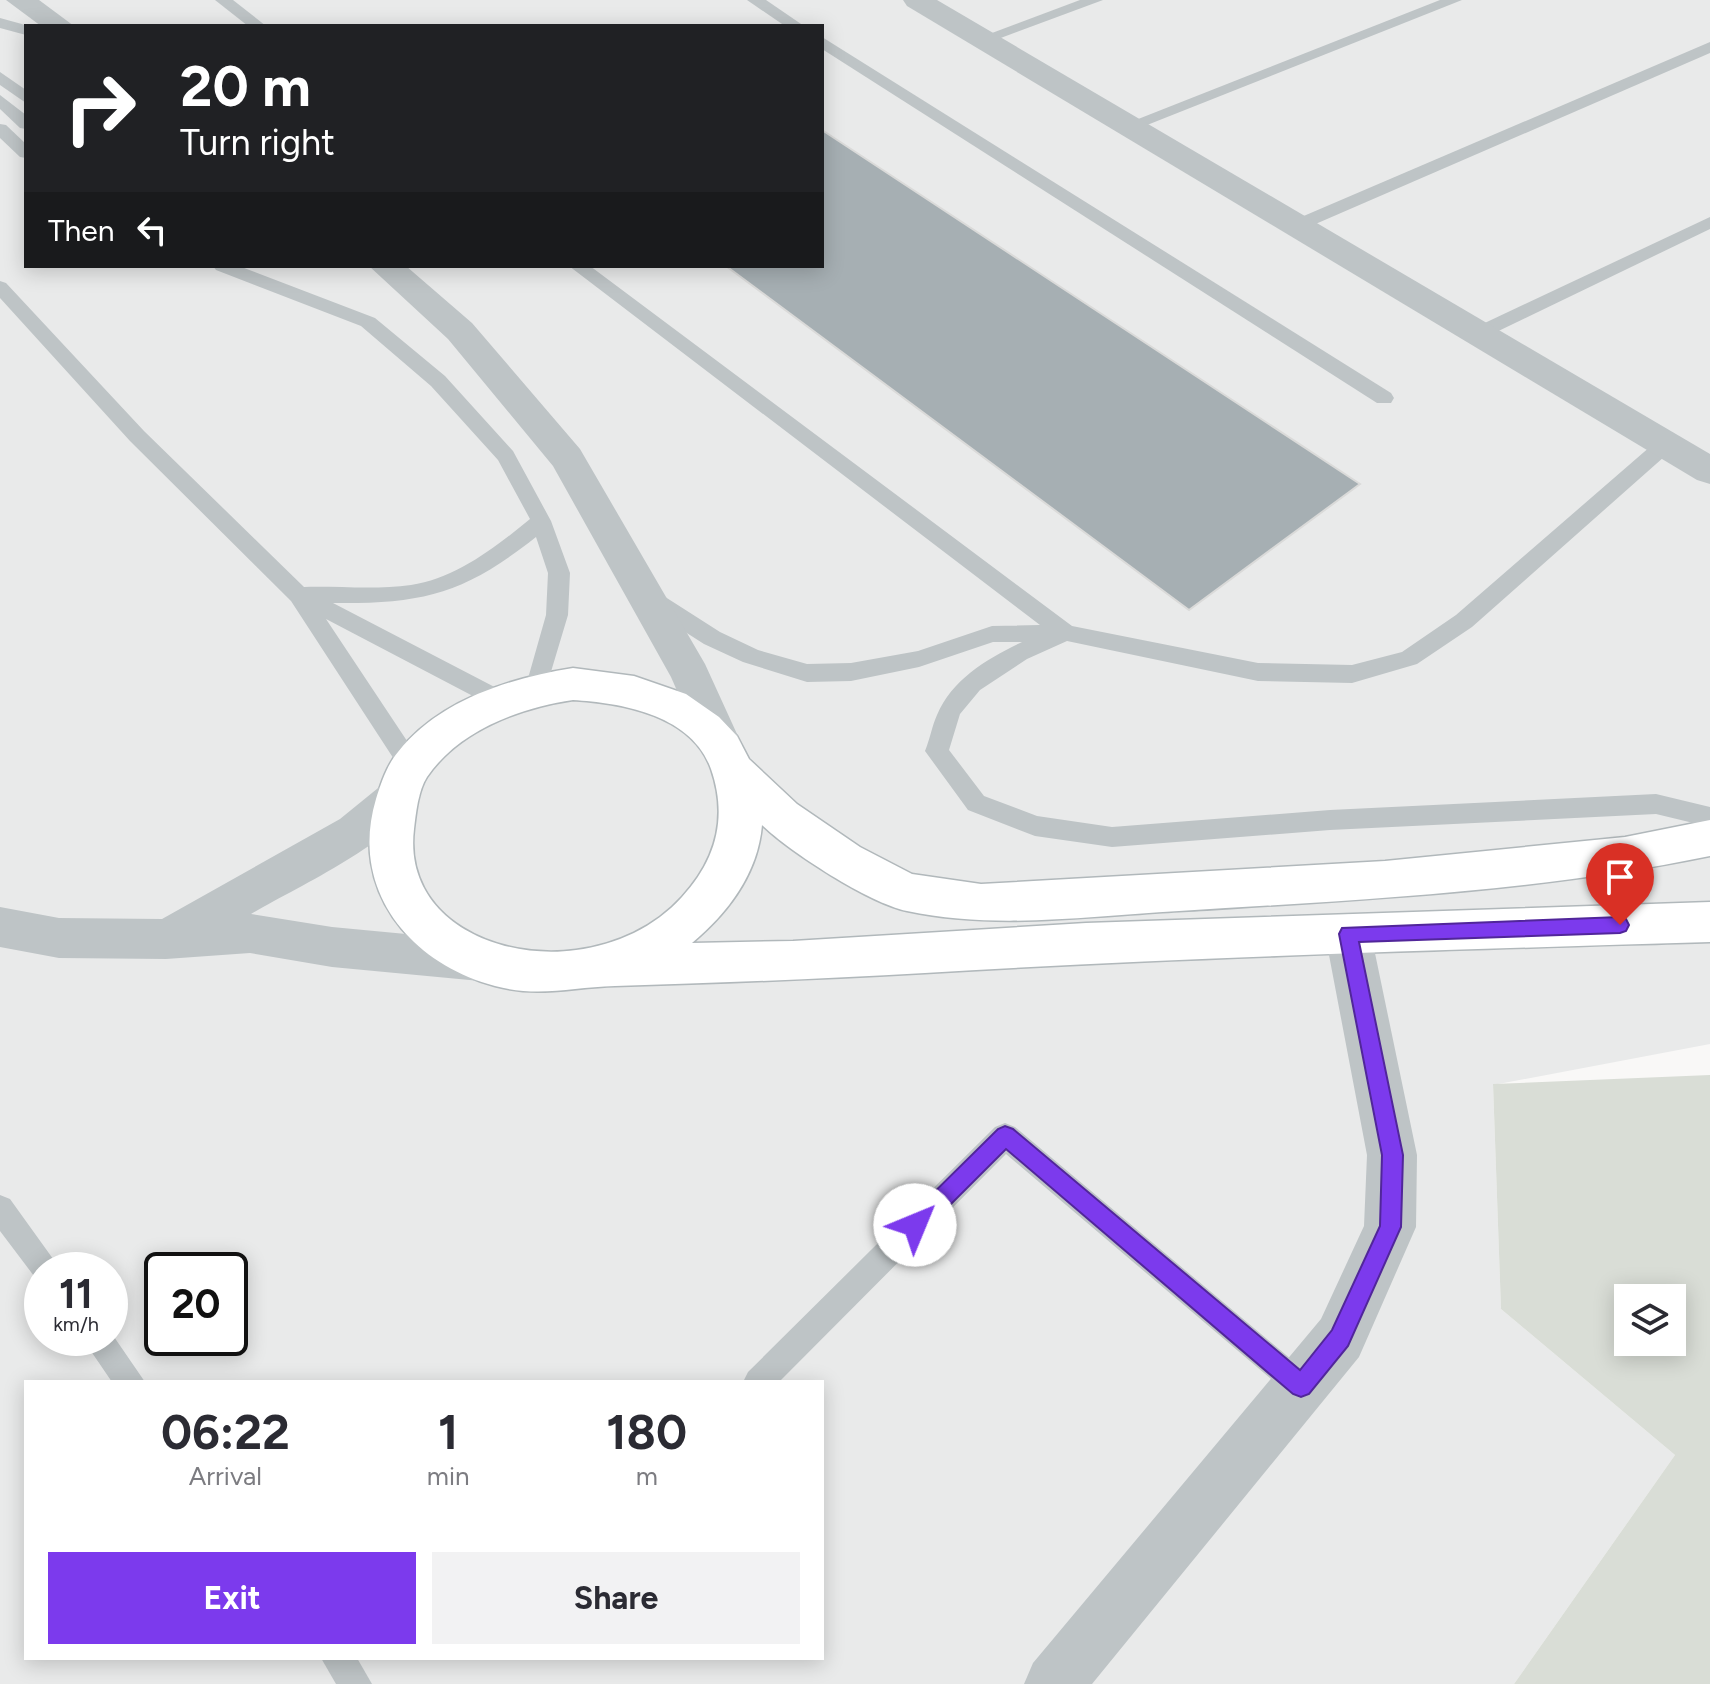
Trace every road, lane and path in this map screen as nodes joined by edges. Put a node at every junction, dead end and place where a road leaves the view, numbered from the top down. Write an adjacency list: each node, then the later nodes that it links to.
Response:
1 (223, 0): 9 (lane)
2 (755, 0): 10 (lane)
3 (917, 0): 11 (street)
4 (1095, 0): 11 (lane)
5 (1454, 0): 20 (lane)
6 (22, 8): 7 (lane); 8 (street)
7 (0, 23)
8 (56, 24)
9 (255, 24)
10 (793, 24)
11 (984, 39): 20 (street)
12 (824, 43): 32 (lane)
13 (1710, 47): 24 (lane)
14 (0, 66): 15 (lane)
15 (24, 74)
16 (0, 77): 17 (lane)
17 (24, 96)
18 (0, 100): 19 (lane)
19 (24, 122)
20 (1131, 125): 24 (street)
21 (0, 129): 22 (lane)
22 (24, 151)
23 (1710, 222): 31 (lane)
24 (1298, 225): 31 (street)
25 (227, 268): 30 (lane)
26 (256, 268): 30 (lane)
27 (388, 268): 36 (street)
28 (581, 268): 37 (lane)
29 (0, 287): 35 (lane)
30 (278, 287): 34 (lane)
31 (1479, 333): 33 (street)
32 (1384, 398)
33 (1694, 456): 37 (lane)
34 (541, 521): 35 (lane); 38 (lane)
35 (299, 595): 38 (lane); 40 (lane)
36 (645, 595): 37 (lane); 39 (street)
37 (1066, 633): 41 (lane)
38 (518, 694): 39 (main road); 40 (main road)
39 (727, 758): 42 (main road); 48 (main road)
40 (404, 781): 46 (street); 47 (main road)
41 (1710, 817)
42 (1710, 838)
43 (1710, 922): 45 (main road)
44 (0, 927): 46 (street)
45 (1348, 934): 48 (main road); 54 (street)
46 (166, 939): 47 (street)
47 (480, 961): 48 (main road)
48 (602, 966)
49 (0, 1208): 50 (lane)
50 (33, 1252)
51 (110, 1356): 52 (lane)
52 (128, 1380)
53 (760, 1380): 54 (lane)
54 (1301, 1386): 57 (street)
55 (338, 1660): 56 (lane)
56 (356, 1684)
57 (1054, 1684)

